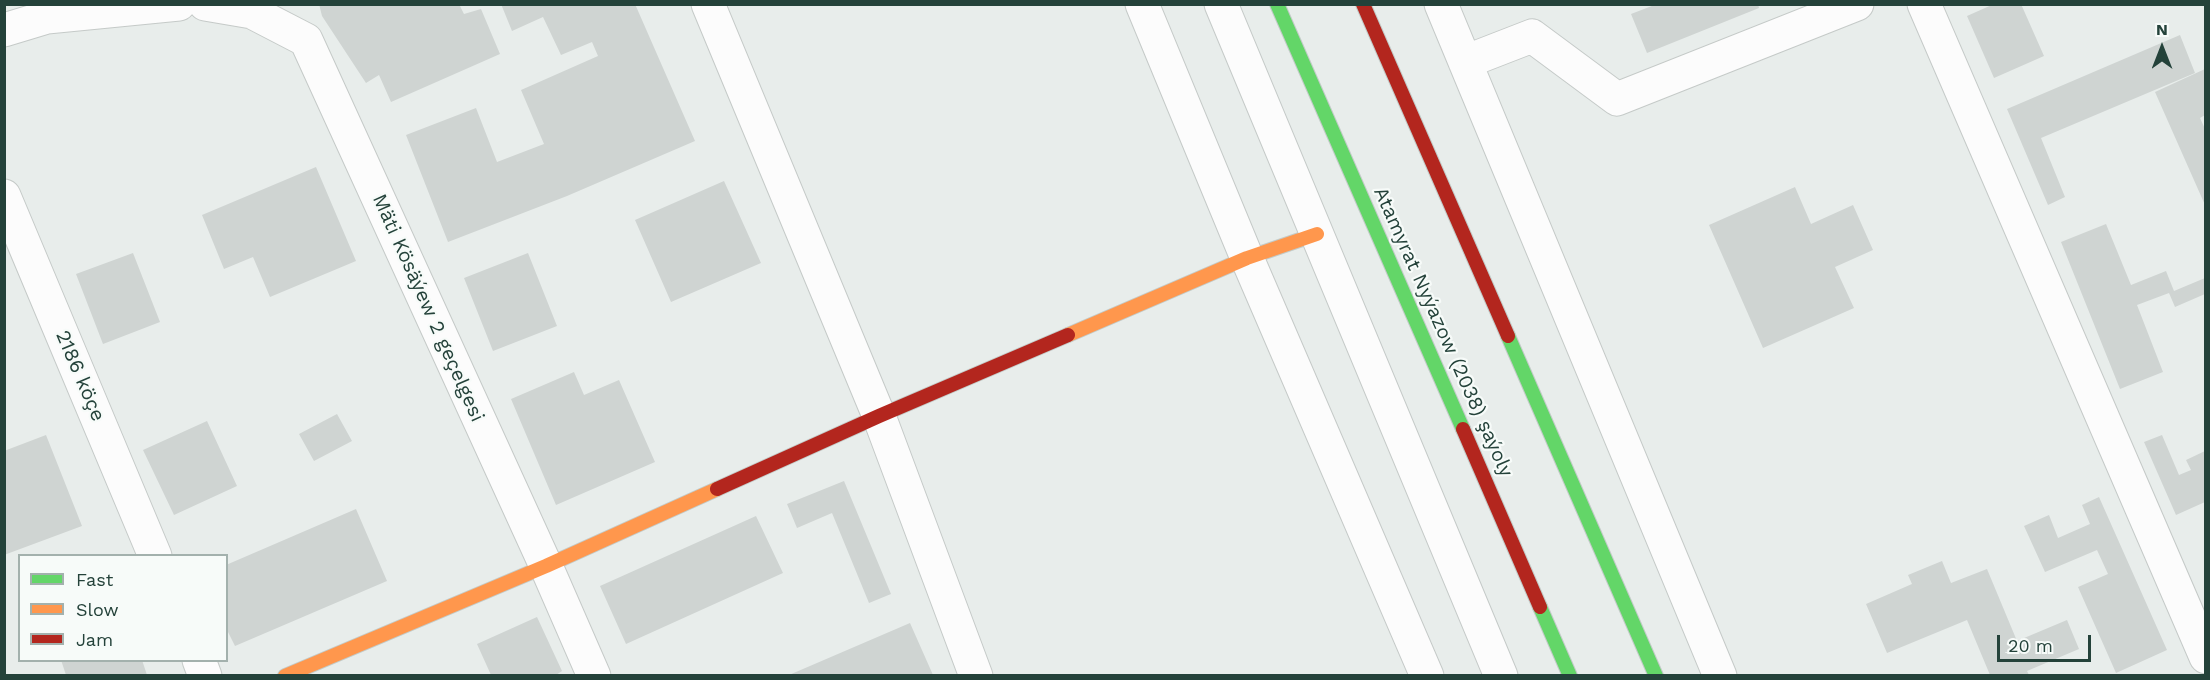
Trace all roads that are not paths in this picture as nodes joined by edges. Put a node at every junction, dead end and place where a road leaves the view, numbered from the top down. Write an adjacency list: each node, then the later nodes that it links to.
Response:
1 (179, 4): 11 (street)
2 (205, 4): 18 (street, Mäti Kösäýew 2 geçelgesi)
3 (708, 4): 16 (street)
4 (1142, 4): 15 (street)
5 (1221, 4): 14 (street)
6 (1277, 4): 25 (main road, Atamyrat Nyýazow (2038) şaýoly)
7 (1364, 4): 26 (main road)
8 (1442, 4): 12 (street)
9 (1857, 4): 12 (street)
10 (1924, 4): 19 (street)
11 (4, 30)
12 (1465, 62): 27 (street)
13 (4, 196): 17 (street, 2186 köçe)
14 (1317, 234): 15 (main road); 24 (street)
15 (1247, 258): 16 (main road); 23 (street)
16 (879, 416): 18 (main road); 22 (street)
17 (155, 554)
18 (546, 566): 20 (main road); 21 (street, Mäti Kösäýew 2 geçelgesi)
19 (2205, 657)
20 (285, 675)
21 (594, 675)
22 (976, 675)
23 (1427, 675)
24 (1501, 675)
25 (1570, 675)
26 (1656, 675)
27 (1720, 675)

